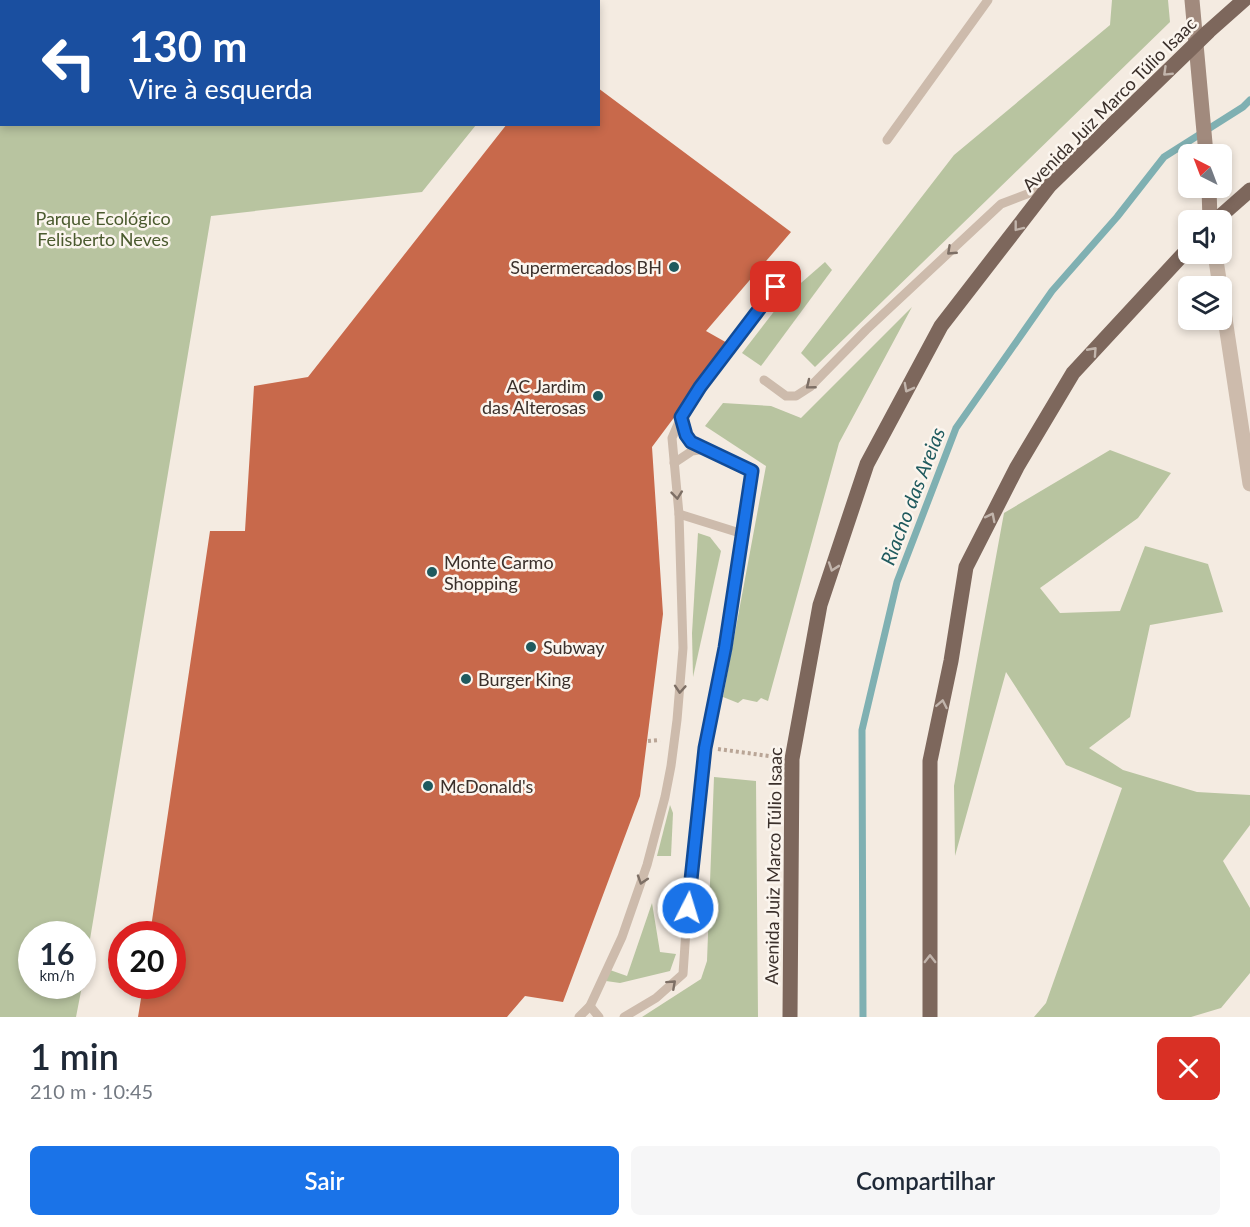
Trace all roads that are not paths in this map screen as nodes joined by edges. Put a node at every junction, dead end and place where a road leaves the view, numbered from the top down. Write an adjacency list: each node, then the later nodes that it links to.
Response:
1 (988, 0): 5 (lane)
2 (1192, 0): 4 (main road)
3 (1244, 0): 4 (main road, Avenida Juiz Marco Túlio Isaac)
4 (1197, 44): 6 (main road); 7 (main road, Avenida Juiz Marco Túlio Isaac, one-way to 7)
5 (887, 140)
6 (1205, 144)
7 (1050, 185): 13 (lane, one-way to 13); 24 (main road, Avenida Juiz Marco Túlio Isaac, one-way to 24)
8 (1250, 190): 9 (main road)
9 (1227, 210)
10 (1178, 260): 25 (main road, one-way to 10)
11 (788, 270): 14 (lane)
12 (1227, 330): 17 (street)
13 (764, 380)
14 (681, 417): 15 (lane); 16 (lane)
15 (706, 449): 16 (lane); 19 (lane)
16 (674, 463): 18 (lane, one-way to 18)
17 (1250, 484)
18 (679, 514): 19 (lane); 20 (lane, one-way to 20)
19 (743, 534): 23 (lane, one-way to 19)
20 (590, 1006): 21 (lane); 22 (lane)
21 (579, 1017)
22 (599, 1017)
23 (624, 1017)
24 (790, 1017)
25 (930, 1017)

